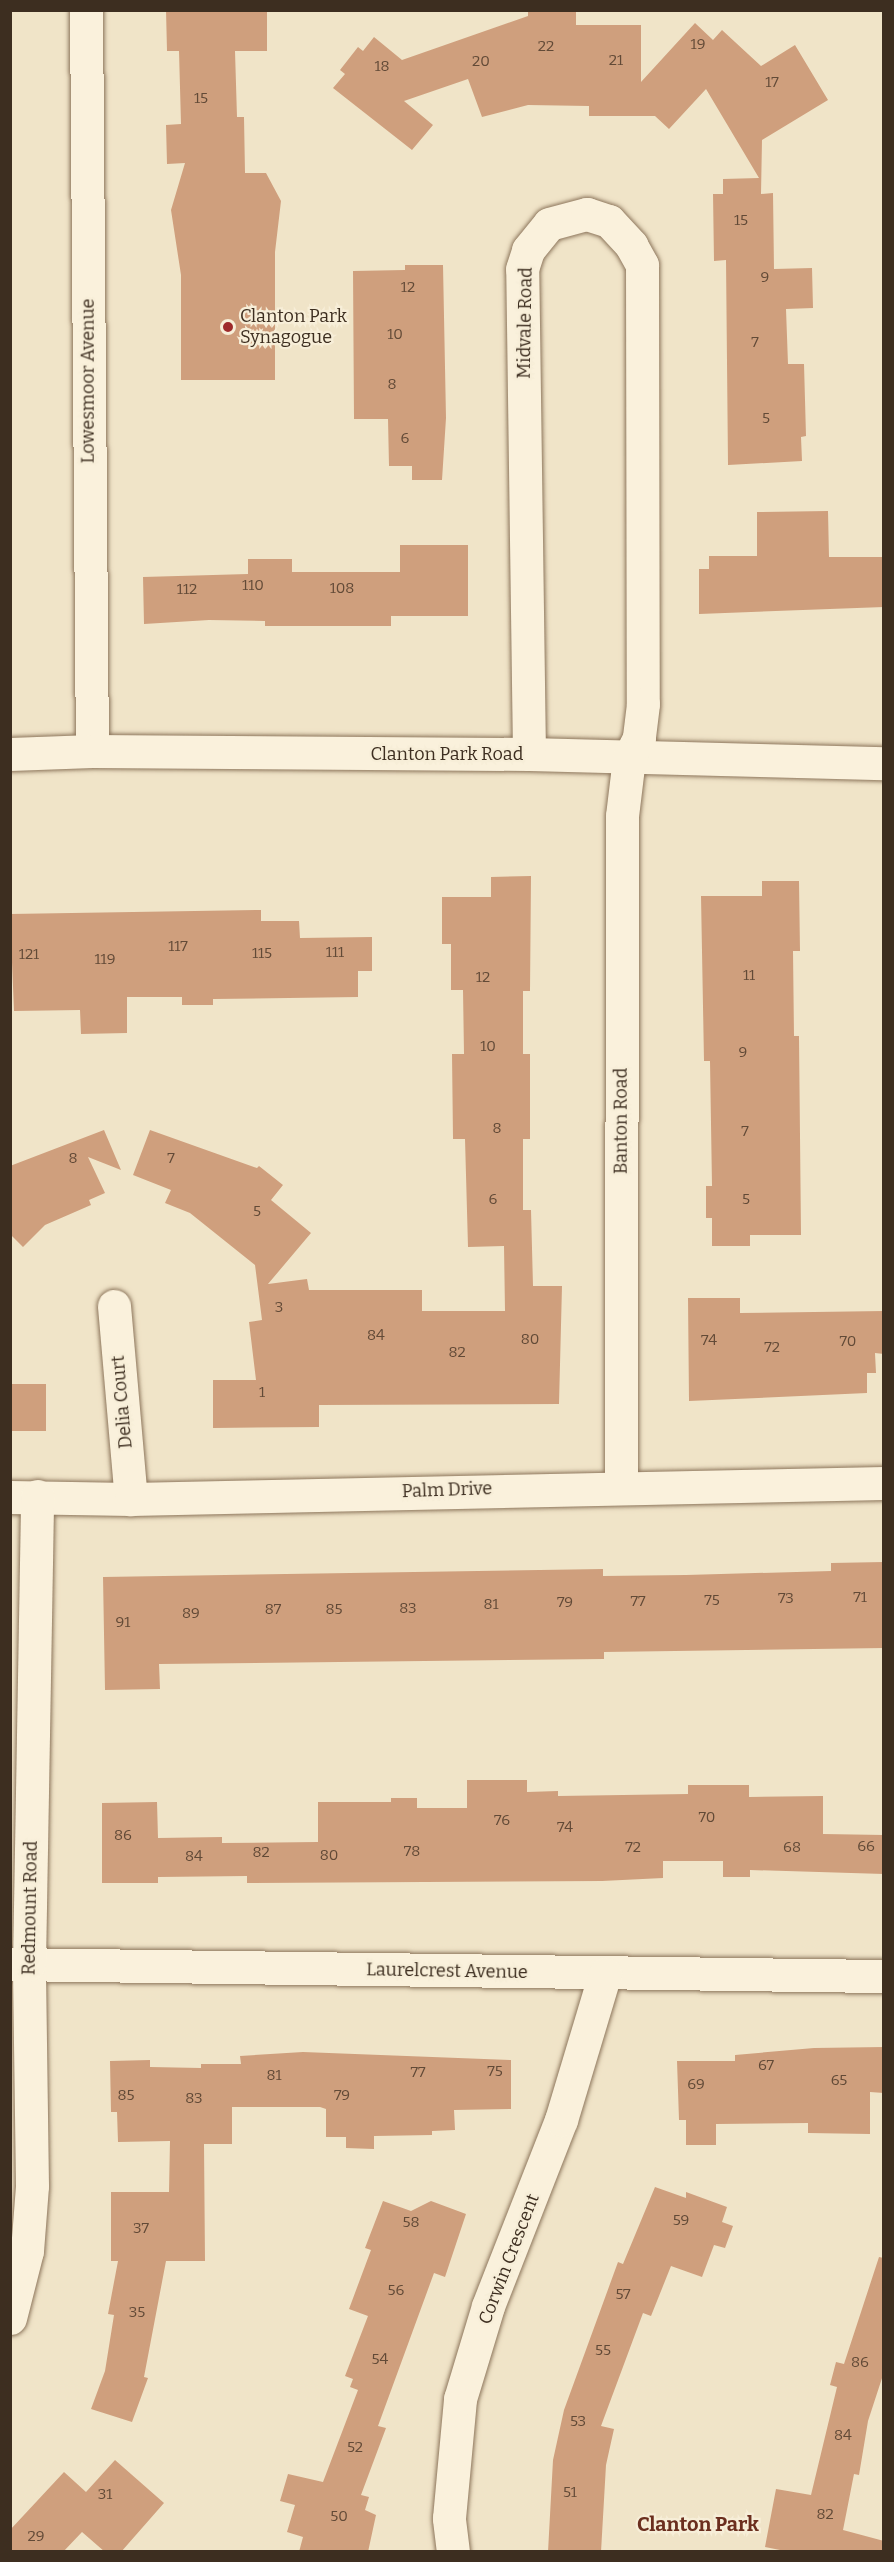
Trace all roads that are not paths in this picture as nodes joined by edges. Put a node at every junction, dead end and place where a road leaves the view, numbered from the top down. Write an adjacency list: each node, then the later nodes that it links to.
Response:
1 (86, 10): 2 (street, Lowesmoor Avenue)
2 (92, 751): 3 (street, Clanton Park Road); 4 (street, Clanton Park Road)
3 (10, 754)
4 (529, 754): 5 (street, Clanton Park Road); 5 (street, Midvale Road)
5 (629, 758): 6 (street, Clanton Park Road); 9 (street, Banton Road)
6 (884, 763)
7 (114, 1306): 11 (street, Delia Court)
8 (884, 1483): 9 (street, Palm Drive)
9 (621, 1486): 11 (street, Palm Drive)
10 (24, 1497): 11 (street, Palm Drive); 12 (street, Redmount Road)
11 (131, 1498)
12 (20, 1964): 13 (street, Laurelcrest Avenue); 15 (street, Redmount Road)
13 (605, 1973): 14 (street, Laurelcrest Avenue); 16 (street, Corwin Crescent)
14 (884, 1976)
15 (10, 2318)
16 (453, 2552)

